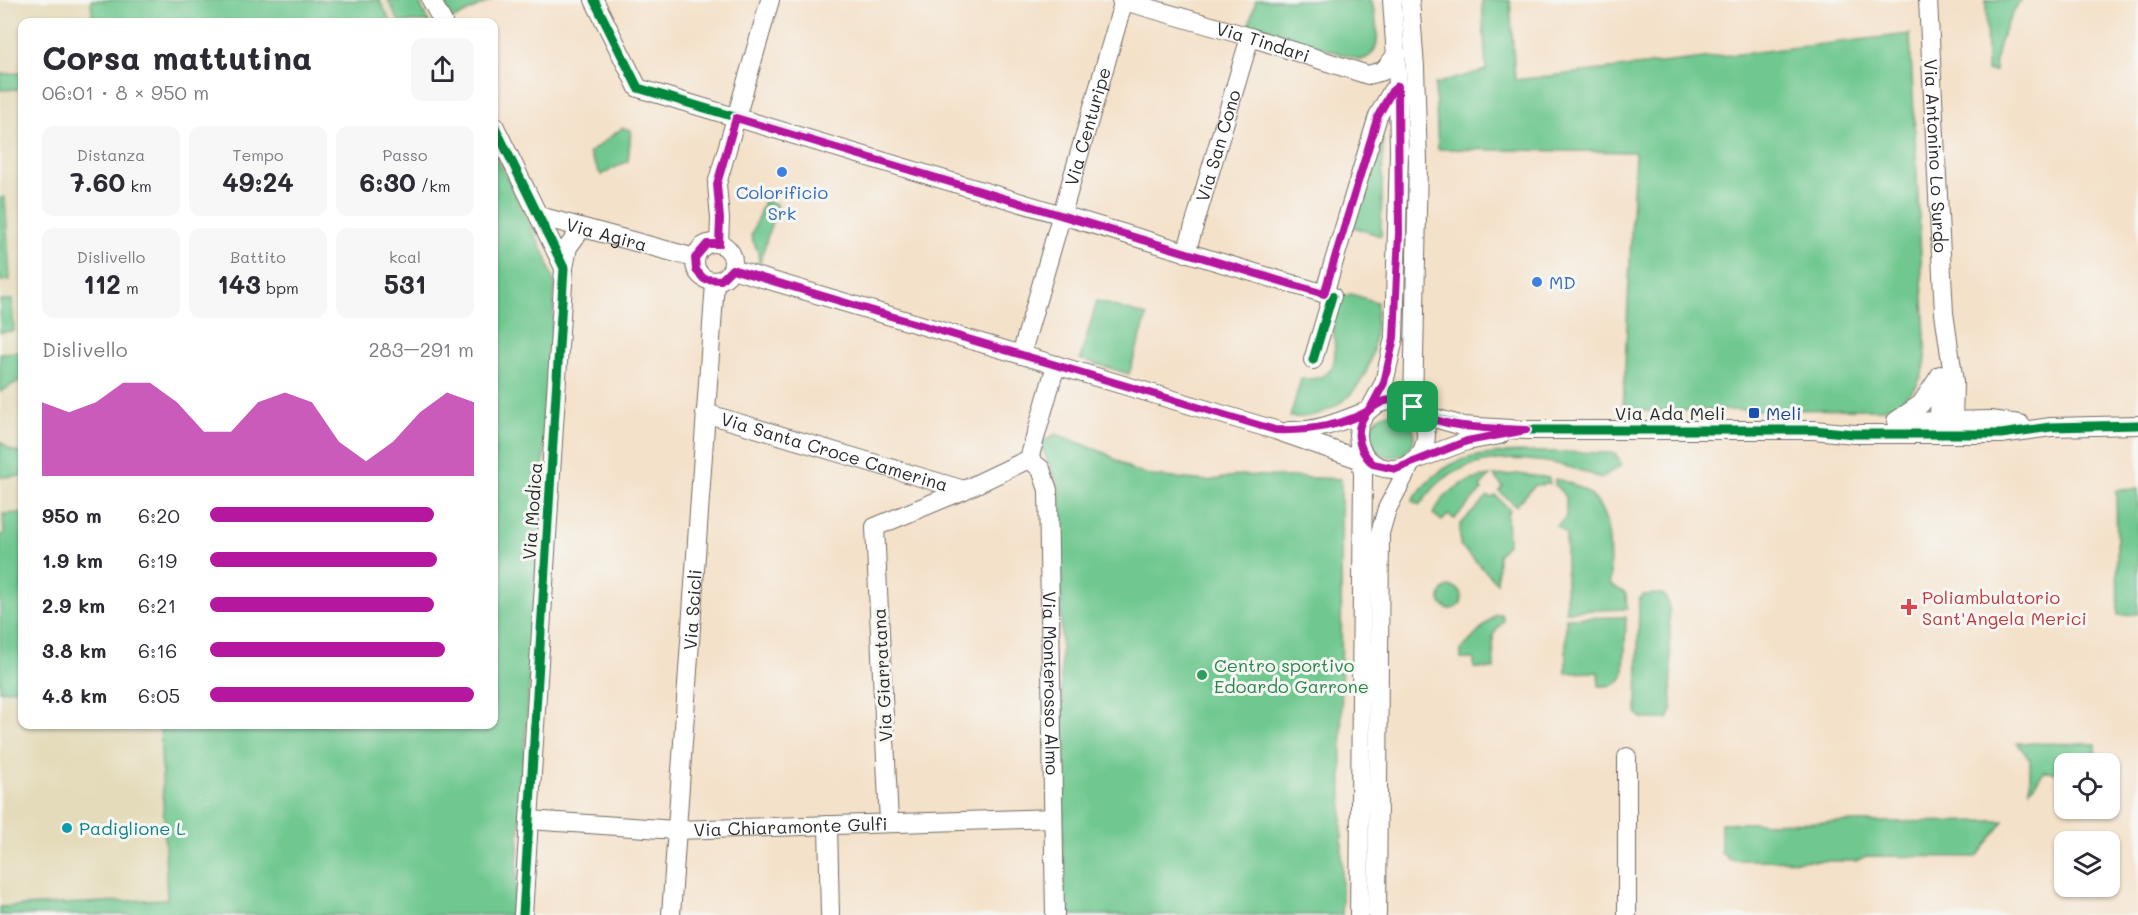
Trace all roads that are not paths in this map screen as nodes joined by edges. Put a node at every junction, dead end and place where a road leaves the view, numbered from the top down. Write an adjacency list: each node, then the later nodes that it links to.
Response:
1 (431, 0): 8 (street)
2 (594, 0): 12 (street)
3 (770, 0): 12 (street)
4 (1123, 0): 9 (street, Via Tindari); 15 (street, Via Centuripe)
5 (1392, 0): 10 (street)
6 (1410, 0): 29 (street)
7 (1928, 0): 27 (street, Via Antonino Lo Surdo)
8 (441, 18)
9 (1250, 37): 10 (street, Via Tindari); 18 (street, Via San Cono)
10 (1397, 54): 11 (street)
11 (1398, 86): 23 (street); 28 (street)
12 (736, 118): 15 (street); 17 (street)
13 (498, 132): 14 (street, Via Modica)
14 (539, 216): 16 (street, Via Agira); 20 (street, Via Modica)
15 (1062, 216): 18 (street); 24 (street, Via Centuripe)
16 (582, 228): 19 (street, Via Agira); 20 (street)
17 (719, 244): 19 (street); 21 (street)
18 (1186, 253): 23 (street)
19 (695, 258): 22 (street)
20 (564, 268): 45 (street, Via Modica)
21 (732, 269): 22 (street); 24 (street)
22 (715, 282): 30 (street, Via Scicli)
23 (1324, 294): 25 (street)
24 (1022, 355): 26 (street)
25 (1313, 360)
26 (1056, 365): 36 (street); 40 (street)
27 (1947, 378): 31 (street); 32 (street); 33 (street)
28 (1368, 410): 29 (street); 36 (street); 39 (street)
29 (1416, 411): 37 (street); 41 (street)
30 (705, 413): 42 (street, Via Santa Croce Camerina); 48 (street, Via Scicli)
31 (1990, 420): 33 (street); 35 (street)
32 (1894, 422): 33 (street); 38 (street)
33 (1946, 425): 35 (street); 38 (street)
34 (2138, 425): 35 (street)
35 (2051, 427)
36 (1275, 430): 39 (street)
37 (1526, 430): 38 (street, Via Ada Meli); 41 (street)
38 (1814, 430)
39 (1365, 456): 41 (street); 53 (street)
40 (1029, 459): 42 (street); 44 (street, Via Monterosso Almo)
41 (1413, 462): 54 (street)
42 (964, 490): 46 (street, Via Giarratana)
43 (1627, 757): 55 (street)
44 (1053, 818): 46 (street, Via Chiaramonte Gulfi); 52 (street, Via Monterosso Almo)
45 (529, 820): 48 (street, Via Chiaramonte Gulfi); 49 (street, Via Modica)
46 (889, 823): 47 (street, Via Chiaramonte Gulfi)
47 (828, 825): 48 (street, Via Chiaramonte Gulfi); 51 (street)
48 (676, 830): 50 (street, Via Scicli)
49 (524, 915)
50 (671, 915)
51 (830, 915)
52 (1055, 915)
53 (1359, 915)
54 (1377, 915)
55 (1627, 915)

